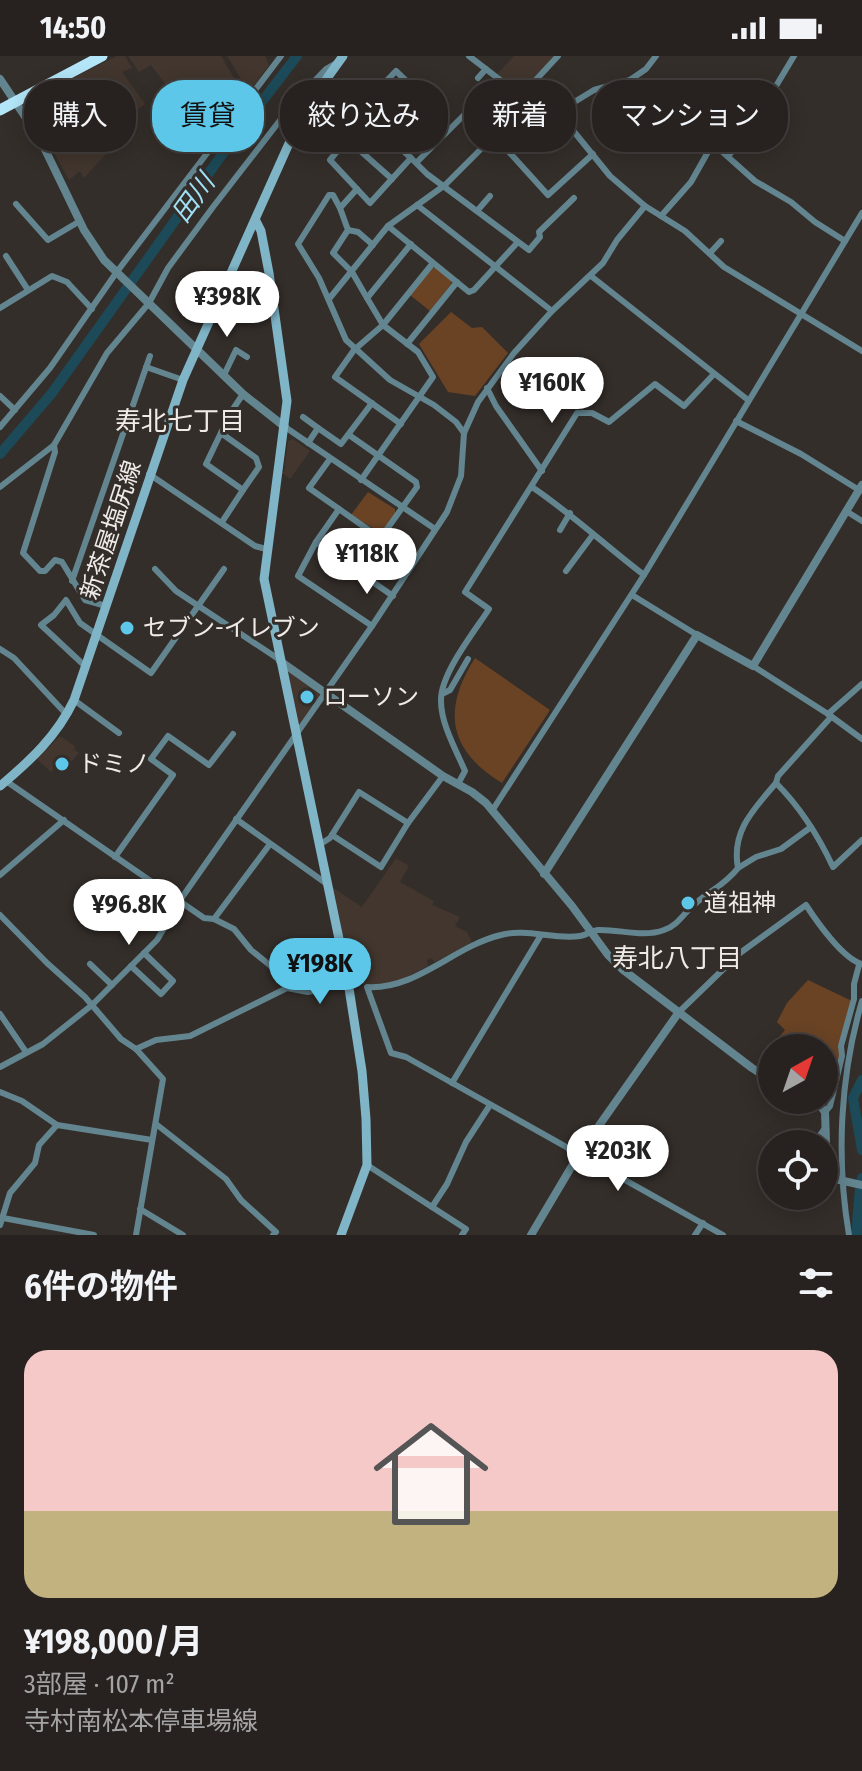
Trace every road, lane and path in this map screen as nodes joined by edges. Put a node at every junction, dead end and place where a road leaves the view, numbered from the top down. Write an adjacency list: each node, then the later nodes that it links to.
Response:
1 (102, 56): 17 (highway)
2 (281, 56): 58 (street)
3 (469, 56): 8 (street)
4 (558, 56): 15 (street)
5 (656, 56): 16 (street)
6 (794, 56): 30 (street)
7 (341, 59): 11 (main road, 新茶屋塩尻線); 64 (street)
8 (486, 69): 9 (street); 14 (street)
9 (478, 78)
10 (0, 79): 17 (street)
11 (325, 80)
12 (387, 80): 13 (street)
13 (405, 80)
14 (500, 80)
15 (537, 80)
16 (630, 80)
17 (17, 101): 18 (highway); 44 (street)
18 (0, 110)
19 (464, 114): 31 (street)
20 (576, 134): 29 (street)
21 (286, 152): 45 (main road, 新茶屋塩尻線)
22 (337, 152): 34 (street)
23 (362, 152): 32 (street)
24 (404, 152): 31 (street)
25 (478, 152): 33 (street)
26 (509, 152): 29 (street)
27 (708, 152): 43 (street)
28 (723, 152): 30 (street)
29 (593, 154): 39 (street)
30 (728, 156): 49 (street)
31 (414, 160): 32 (street); 33 (street)
32 (392, 179): 34 (street)
33 (445, 185): 38 (street); 41 (street)
34 (357, 189): 40 (street)
35 (490, 196): 41 (street)
36 (574, 198): 50 (street)
37 (16, 204): 44 (street)
38 (417, 205): 46 (street); 56 (street)
39 (645, 206): 43 (street); 59 (street)
40 (340, 208): 47 (street); 63 (street)
41 (477, 211): 50 (street)
42 (862, 213): 49 (street)
43 (661, 216): 53 (street)
44 (80, 221): 58 (street)
45 (256, 221): 71 (main road, 新茶屋塩尻線); 93 (main road)
46 (388, 226): 51 (street); 52 (street)
47 (348, 230): 52 (street); 57 (street)
48 (721, 241): 53 (street)
49 (845, 241): 68 (street)
50 (517, 243): 56 (street)
51 (411, 244): 55 (street); 62 (street)
52 (373, 245): 57 (street)
53 (710, 253): 68 (street)
54 (6, 256): 61 (street)
55 (433, 263): 60 (street); 69 (street)
56 (495, 267): 60 (street); 67 (street)
57 (352, 272): 62 (street); 63 (street)
58 (117, 274): 64 (street); 66 (street)
59 (591, 276): 67 (street); 78 (street)
60 (457, 282): 70 (street)
61 (28, 290): 65 (street); 66 (street)
62 (367, 298): 69 (street)
63 (329, 299): 72 (street)
64 (147, 302): 71 (street); 99 (street)
65 (1, 305)
66 (92, 309): 86 (street)
67 (552, 311): 80 (street)
68 (801, 313): 73 (street); 84 (street)
69 (383, 325): 70 (street); 72 (street)
70 (407, 344): 82 (street)
71 (197, 350): 77 (street); 79 (main road, 新茶屋塩尻線)
72 (354, 350): 82 (street); 85 (street)
73 (862, 351)
74 (150, 356): 76 (street)
75 (247, 357): 77 (street)
76 (146, 367): 79 (street); 126 (street)
77 (224, 375): 81 (street)
78 (713, 375): 84 (street); 102 (street)
79 (183, 380): 103 (main road, 新茶屋塩尻線)
80 (487, 388): 96 (street); 102 (street)
81 (243, 394): 93 (street); 95 (street)
82 (420, 396): 90 (street); 96 (street)
83 (1, 399): 86 (street)
84 (748, 400): 89 (street)
85 (372, 403): 88 (street); 90 (street)
86 (15, 410): 92 (street)
87 (303, 417): 94 (street)
88 (360, 419): 91 (street); 97 (street)
89 (736, 421): 107 (street); 125 (street)
90 (401, 424): 100 (street)
91 (370, 426)
92 (0, 427)
93 (285, 427): 98 (street); 120 (main road)
94 (318, 428): 97 (street); 98 (street)
95 (221, 433): 108 (street); 108 (street)
96 (464, 433): 115 (street)
97 (349, 435): 100 (street)
98 (308, 443): 101 (street)
99 (54, 445): 105 (street); 126 (street)
100 (378, 455): 104 (street); 109 (street)
101 (330, 459): 104 (street); 110 (street)
102 (542, 471): 106 (street)
103 (149, 474): 114 (street); 129 (main road, 新茶屋塩尻線)
104 (361, 480): 109 (street)
105 (0, 487)
106 (532, 487): 112 (street); 141 (street)
107 (860, 488): 111 (street)
108 (243, 490): 114 (street)
109 (402, 507): 115 (street); 118 (street)
110 (339, 509): 118 (street); 119 (street)
111 (846, 511): 113 (street); 137 (street)
112 (570, 513): 116 (street); 117 (street)
113 (862, 521)
114 (222, 522): 120 (street)
115 (435, 529): 128 (street)
116 (560, 530)
117 (592, 536): 124 (street); 125 (street)
118 (380, 538): 123 (street)
119 (316, 542): 123 (street); 131 (street)
120 (266, 549): 136 (main road)
121 (155, 569): 130 (street)
122 (224, 570): 130 (street)
123 (357, 571): 128 (street)
124 (566, 571)
125 (644, 575): 127 (street)
126 (72, 581): 129 (street)
127 (632, 595): 132 (street); 153 (street)
128 (393, 596): 131 (street)
129 (106, 606): 133 (main road, 新茶屋塩尻線)
130 (198, 606): 133 (street); 136 (street)
131 (372, 626): 140 (street)
132 (697, 635): 137 (street); 164 (street)
133 (97, 637): 138 (main road, 新茶屋塩尻線); 138 (street)
134 (0, 649): 143 (street)
135 (468, 659): 141 (street)
136 (280, 660): 140 (street); 147 (main road)
137 (753, 666): 144 (street)
138 (86, 667): 142 (main road, 新茶屋塩尻線)
139 (862, 684): 144 (street)
140 (326, 694): 147 (street); 149 (street)
141 (442, 694): 152 (street)
142 (74, 700): 143 (main road, 新茶屋塩尻線); 145 (street)
143 (67, 715): 150 (main road, 新茶屋塩尻線)
144 (829, 715): 148 (street); 151 (street)
145 (119, 733)
146 (233, 734): 162 (street)
147 (297, 735): 154 (street); 161 (main road)
148 (862, 739)
149 (443, 776): 152 (street); 156 (street)
150 (3, 783): 155 (street)
151 (776, 783): 157 (street); 163 (street)
152 (458, 784): 153 (street)
153 (492, 811): 164 (street)
154 (236, 819): 160 (street); 167 (street)
155 (64, 820): 162 (street); 165 (street)
156 (408, 823): 158 (street); 158 (street)
157 (811, 827): 159 (street); 163 (street)
158 (332, 835): 161 (street)
159 (862, 840)
160 (270, 844): 166 (street); 169 (street)
161 (319, 845): 166 (main road)
162 (115, 857): 167 (street)
163 (738, 868): 170 (street)
164 (544, 874): 170 (street)
165 (0, 875)
166 (327, 884): 176 (main road)
167 (179, 901): 169 (street); 172 (street)
168 (0, 915): 180 (street)
169 (214, 919): 178 (street)
170 (591, 932): 171 (street); 181 (street)
171 (541, 935): 188 (street); 188 (street)
172 (144, 953): 175 (street); 175 (street)
173 (90, 964): 177 (street)
174 (860, 964): 181 (street); 187 (street)
175 (131, 966): 177 (street)
176 (348, 982): 178 (street); 197 (main road)
177 (112, 985): 180 (street)
178 (290, 987): 183 (street)
179 (862, 1001): 198 (street)
180 (92, 1005): 183 (street); 184 (street)
181 (679, 1012): 186 (street); 196 (street)
182 (0, 1014): 184 (street)
183 (136, 1049): 192 (street)
184 (26, 1052): 185 (street)
185 (1, 1066)
186 (758, 1071)
187 (838, 1073)
188 (452, 1083): 190 (street)
189 (0, 1092): 193 (street)
190 (490, 1105): 196 (street); 200 (street)
191 (825, 1114): 194 (street)
192 (156, 1124): 195 (street); 204 (street)
193 (57, 1125): 195 (street); 202 (street)
194 (825, 1128): 198 (street)
195 (152, 1140): 201 (street)
196 (579, 1154): 203 (street); 211 (street)
197 (367, 1165): 200 (street); 209 (main road)
198 (843, 1181): 199 (street); 214 (street)
199 (862, 1185)
200 (432, 1207): 210 (street)
201 (140, 1209): 206 (street); 207 (street)
202 (1, 1219): 205 (street)
203 (703, 1223): 212 (street); 213 (street)
204 (274, 1233): 208 (street)
205 (94, 1235)
206 (136, 1235)
207 (183, 1235)
208 (284, 1235)
209 (341, 1235)
210 (462, 1235)
211 (531, 1235)
212 (695, 1235)
213 (723, 1235)
214 (849, 1235)

